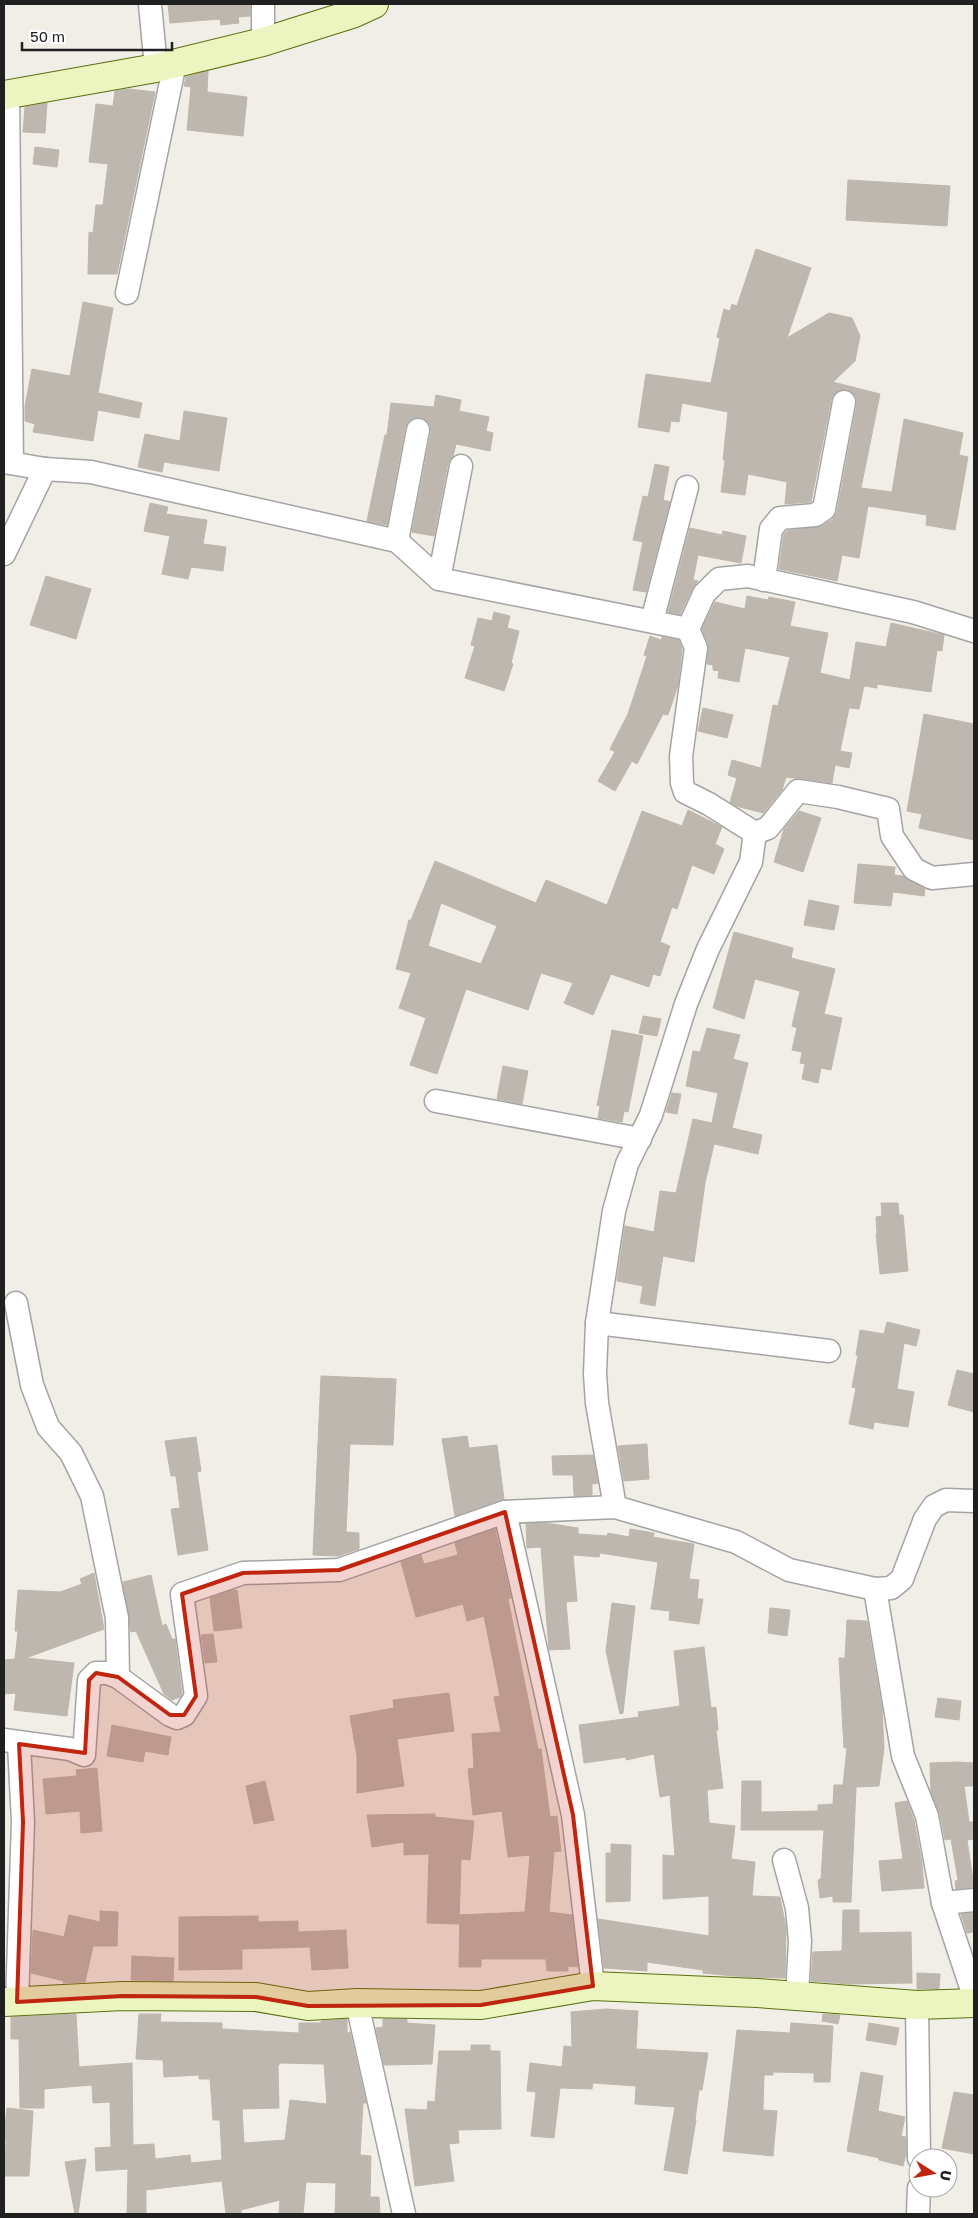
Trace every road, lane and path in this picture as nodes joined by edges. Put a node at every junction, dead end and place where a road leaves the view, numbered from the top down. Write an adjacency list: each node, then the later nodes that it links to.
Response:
1 (150, 4): 5 (street)
2 (263, 4): 4 (street)
3 (359, 7): 4 (street)
4 (263, 42): 5 (street)
5 (165, 65): 6 (street); 7 (street)
6 (6, 95): 10 (street)
7 (127, 293)
8 (844, 402): 17 (street)
9 (418, 430): 14 (street)
10 (8, 463): 12 (street)
11 (461, 466): 16 (street)
12 (44, 469): 14 (street); 15 (street)
13 (687, 487): 18 (street)
14 (397, 541): 16 (street)
15 (4, 554)
16 (439, 579): 18 (street)
17 (764, 580): 19 (street); 20 (street)
18 (652, 621): 19 (street)
19 (688, 629): 21 (street)
20 (974, 631)
21 (755, 833): 22 (street); 24 (street)
22 (974, 874)
23 (436, 1100): 24 (street)
24 (640, 1139): 26 (street)
25 (16, 1303): 32 (street)
26 (597, 1323): 27 (street); 29 (street)
27 (829, 1351)
28 (974, 1501): 31 (street)
29 (615, 1507): 30 (street); 31 (street)
30 (505, 1512): 32 (street); 38 (street)
31 (875, 1589): 37 (street)
32 (118, 1678): 33 (street)
33 (11, 1742): 34 (street)
34 (14, 1823): 41 (street)
35 (784, 1860): 39 (street)
36 (974, 1900): 37 (street)
37 (944, 1903): 40 (street)
38 (593, 1986): 39 (street); 42 (street)
39 (797, 1996): 44 (street)
40 (974, 1996)
41 (10, 2002): 42 (street)
42 (358, 2003): 47 (street)
43 (974, 2003): 44 (street)
44 (917, 2004): 45 (street)
45 (919, 2148)
46 (919, 2198): 48 (street)
47 (404, 2214)
48 (918, 2214)

